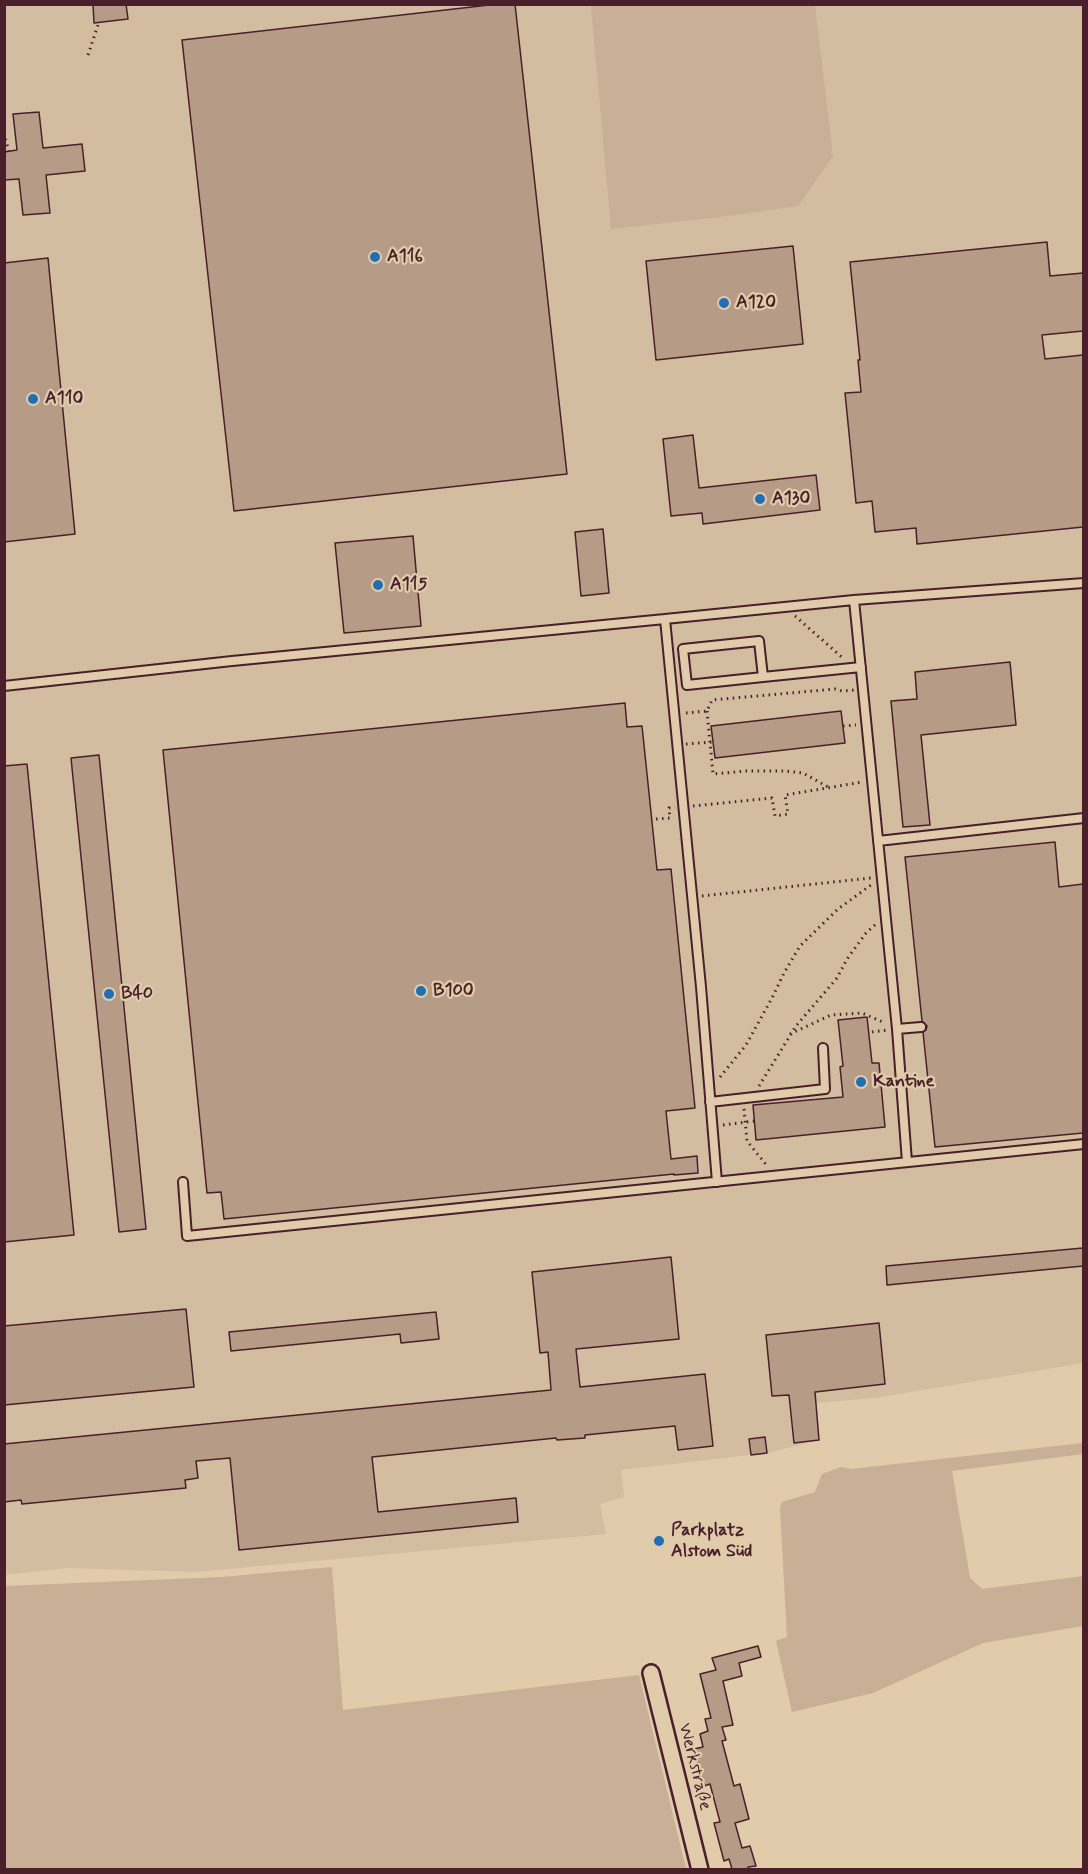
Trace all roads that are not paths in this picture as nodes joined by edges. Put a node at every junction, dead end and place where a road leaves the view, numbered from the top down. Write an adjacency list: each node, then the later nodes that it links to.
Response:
1 (1083, 583): 2 (lane)
2 (854, 600): 3 (lane); 4 (lane)
3 (665, 619): 6 (lane); 12 (lane)
4 (858, 668): 5 (lane); 8 (lane)
5 (763, 677): 5 (lane)
6 (4, 686)
7 (1083, 818): 8 (lane)
8 (878, 841): 10 (lane)
9 (921, 1027): 10 (lane)
10 (897, 1029): 14 (lane)
11 (823, 1048): 12 (lane)
12 (710, 1102): 16 (lane)
13 (1083, 1144): 14 (lane)
14 (907, 1162): 16 (lane)
15 (183, 1182): 16 (lane)
16 (717, 1182)
17 (651, 1673): 18 (street, Werkstraße)
18 (700, 1869)

